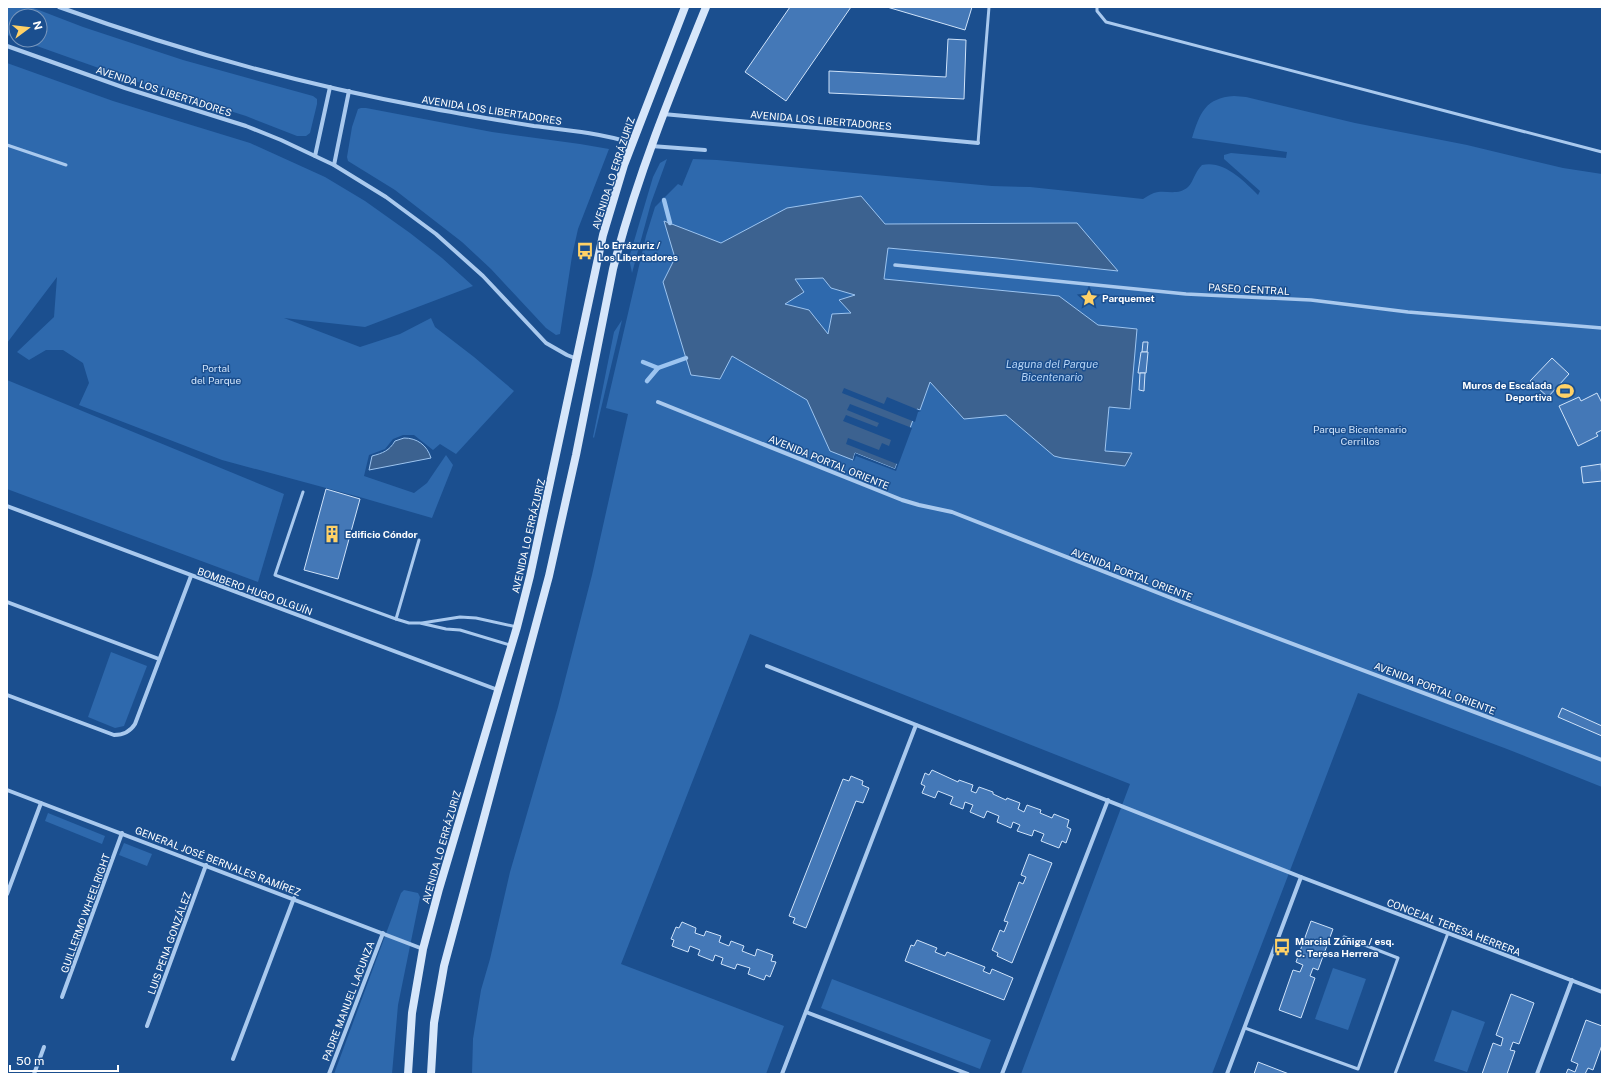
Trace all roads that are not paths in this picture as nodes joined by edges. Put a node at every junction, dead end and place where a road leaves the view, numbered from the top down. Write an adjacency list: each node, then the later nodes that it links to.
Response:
1 (59, 7): 7 (street, AVENIDA LOS LIBERTADORES)
2 (685, 7): 10 (main road, AVENIDA LO ERRÁZURIZ)
3 (706, 7): 9 (main road)
4 (989, 7): 11 (lane)
5 (1097, 7): 15 (lane)
6 (7, 46): 16 (street, AVENIDA LOS LIBERTADORES)
7 (330, 87): 8 (street, AVENIDA LOS LIBERTADORES); 16 (street)
8 (349, 91): 10 (street, AVENIDA LOS LIBERTADORES); 18 (street)
9 (663, 114): 11 (street, AVENIDA LOS LIBERTADORES); 13 (main road)
10 (632, 143): 21 (main road, AVENIDA LO ERRÁZURIZ)
11 (978, 143)
12 (7, 145): 17 (lane)
13 (650, 146): 14 (street); 61 (main road)
14 (705, 150)
15 (1602, 152)
16 (315, 156): 18 (street, AVENIDA LOS LIBERTADORES)
17 (66, 165)
18 (334, 166): 21 (street, AVENIDA LOS LIBERTADORES)
19 (895, 265): 20 (street, PASEO CENTRAL)
20 (1602, 328)
21 (577, 359): 30 (main road, AVENIDA LO ERRÁZURIZ)
22 (658, 402): 37 (street, AVENIDA PORTAL ORIENTE)
23 (303, 492): 28 (lane)
24 (7, 506): 26 (street, BOMBERO HUGO OLGUÍN)
25 (420, 540): 28 (lane)
26 (191, 576): 32 (street); 34 (street, BOMBERO HUGO OLGUÍN)
27 (7, 602): 32 (street)
28 (396, 620): 29 (lane)
29 (420, 623): 30 (lane); 31 (lane)
30 (517, 627): 31 (main road, AVENIDA LO ERRÁZURIZ)
31 (511, 646): 34 (main road, AVENIDA LO ERRÁZURIZ)
32 (159, 660): 35 (street)
33 (767, 666): 36 (street, CONCEJAL TERESA HERRERA)
34 (498, 690): 49 (main road, AVENIDA LO ERRÁZURIZ)
35 (7, 695)
36 (916, 725): 39 (street, CONCEJAL TERESA HERRERA); 53 (street)
37 (1602, 760)
38 (7, 790): 40 (street, GENERAL JOSÉ BERNALES RAMÍREZ)
39 (1108, 800): 43 (street, CONCEJAL TERESA HERRERA); 64 (street)
40 (41, 803): 41 (street, GENERAL JOSÉ BERNALES RAMÍREZ); 44 (street)
41 (122, 834): 42 (street, GENERAL JOSÉ BERNALES RAMÍREZ); 52 (street, GUILLERMO WHEELRIGHT)
42 (206, 865): 45 (street, GENERAL JOSÉ BERNALES RAMÍREZ); 54 (street, LUIS PENA GONZÁLEZ)
43 (1301, 877): 47 (street, CONCEJAL TERESA HERRERA); 55 (street)
44 (7, 894)
45 (294, 898): 46 (street, GENERAL JOSÉ BERNALES RAMÍREZ); 57 (street)
46 (383, 933): 49 (street, GENERAL JOSÉ BERNALES RAMÍREZ); 59 (street, PADRE MANUEL LACUNZA)
47 (1448, 933): 50 (street, CONCEJAL TERESA HERRERA); 66 (lane)
48 (1344, 937): 55 (lane)
49 (423, 949): 60 (main road, AVENIDA LO ERRÁZURIZ)
50 (1572, 980): 51 (street, CONCEJAL TERESA HERRERA); 67 (street)
51 (1602, 992)
52 (62, 997)
53 (806, 1012): 62 (street); 63 (street)
54 (147, 1026)
55 (1245, 1028): 65 (street)
56 (44, 1047): 58 (street)
57 (233, 1060)
58 (34, 1074)
59 (329, 1074)
60 (408, 1074)
61 (431, 1074)
62 (782, 1074)
63 (968, 1074)
64 (1002, 1074)
65 (1227, 1074)
66 (1395, 1074)
67 (1538, 1074)

